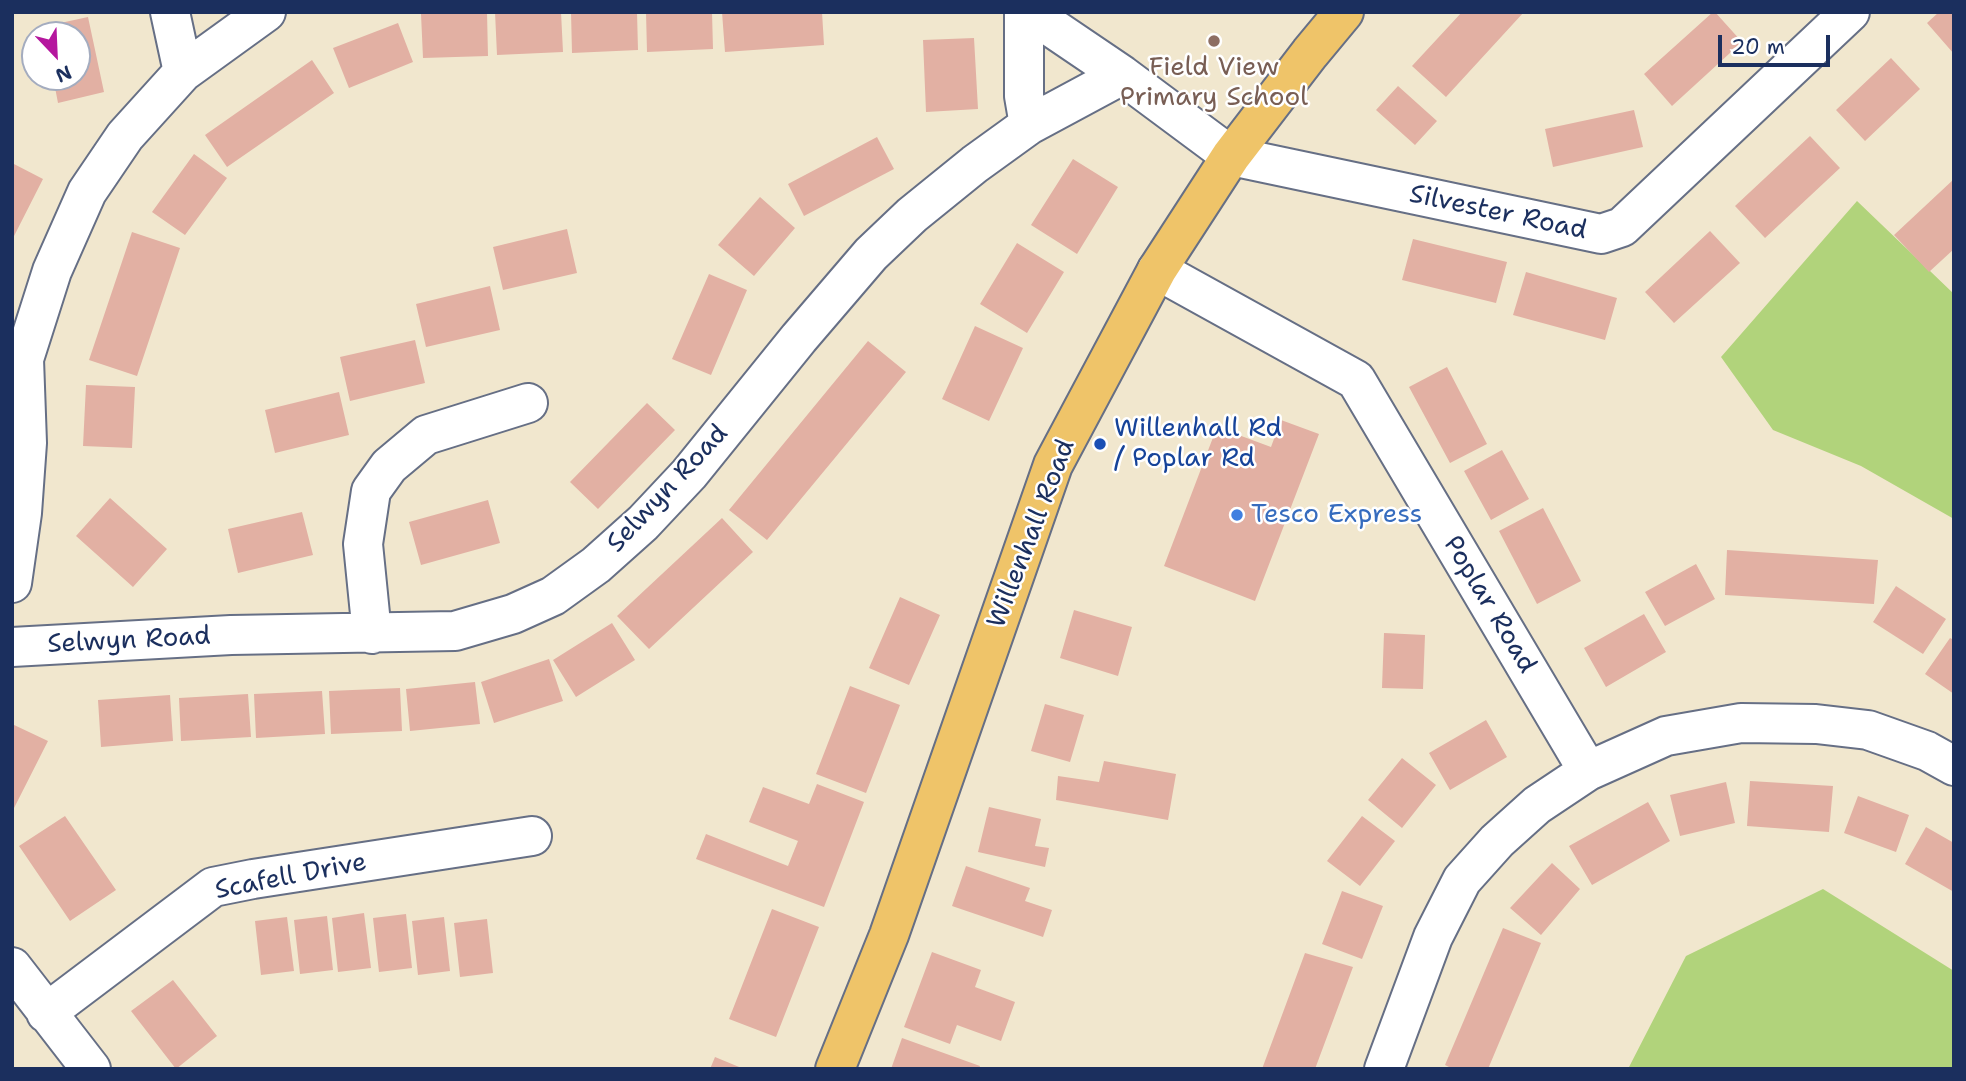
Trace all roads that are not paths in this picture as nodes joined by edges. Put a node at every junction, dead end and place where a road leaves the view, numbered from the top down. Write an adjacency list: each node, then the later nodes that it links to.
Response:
1 (170, 12): 6 (street)
2 (266, 12): 6 (street)
3 (1026, 12): 7 (street); 8 (street)
4 (1344, 12): 9 (main road, Willenhall Road)
5 (1850, 12): 9 (street, Silvester Road)
6 (183, 72): 12 (street)
7 (1122, 75): 8 (street, Selwyn Road); 9 (street)
8 (1028, 125): 13 (street, Selwyn Road)
9 (1231, 156): 10 (main road, Willenhall Road)
10 (1157, 270): 16 (street, Poplar Road); 21 (main road, Willenhall Road)
11 (528, 403): 13 (street)
12 (12, 583)
13 (372, 634): 14 (street, Selwyn Road)
14 (12, 647)
15 (1954, 766): 16 (street)
16 (1588, 771): 22 (street)
17 (532, 836): 19 (street, Scafell Drive)
18 (12, 967): 19 (street)
19 (46, 1013): 20 (street)
20 (91, 1069)
21 (835, 1069)
22 (1384, 1069)

